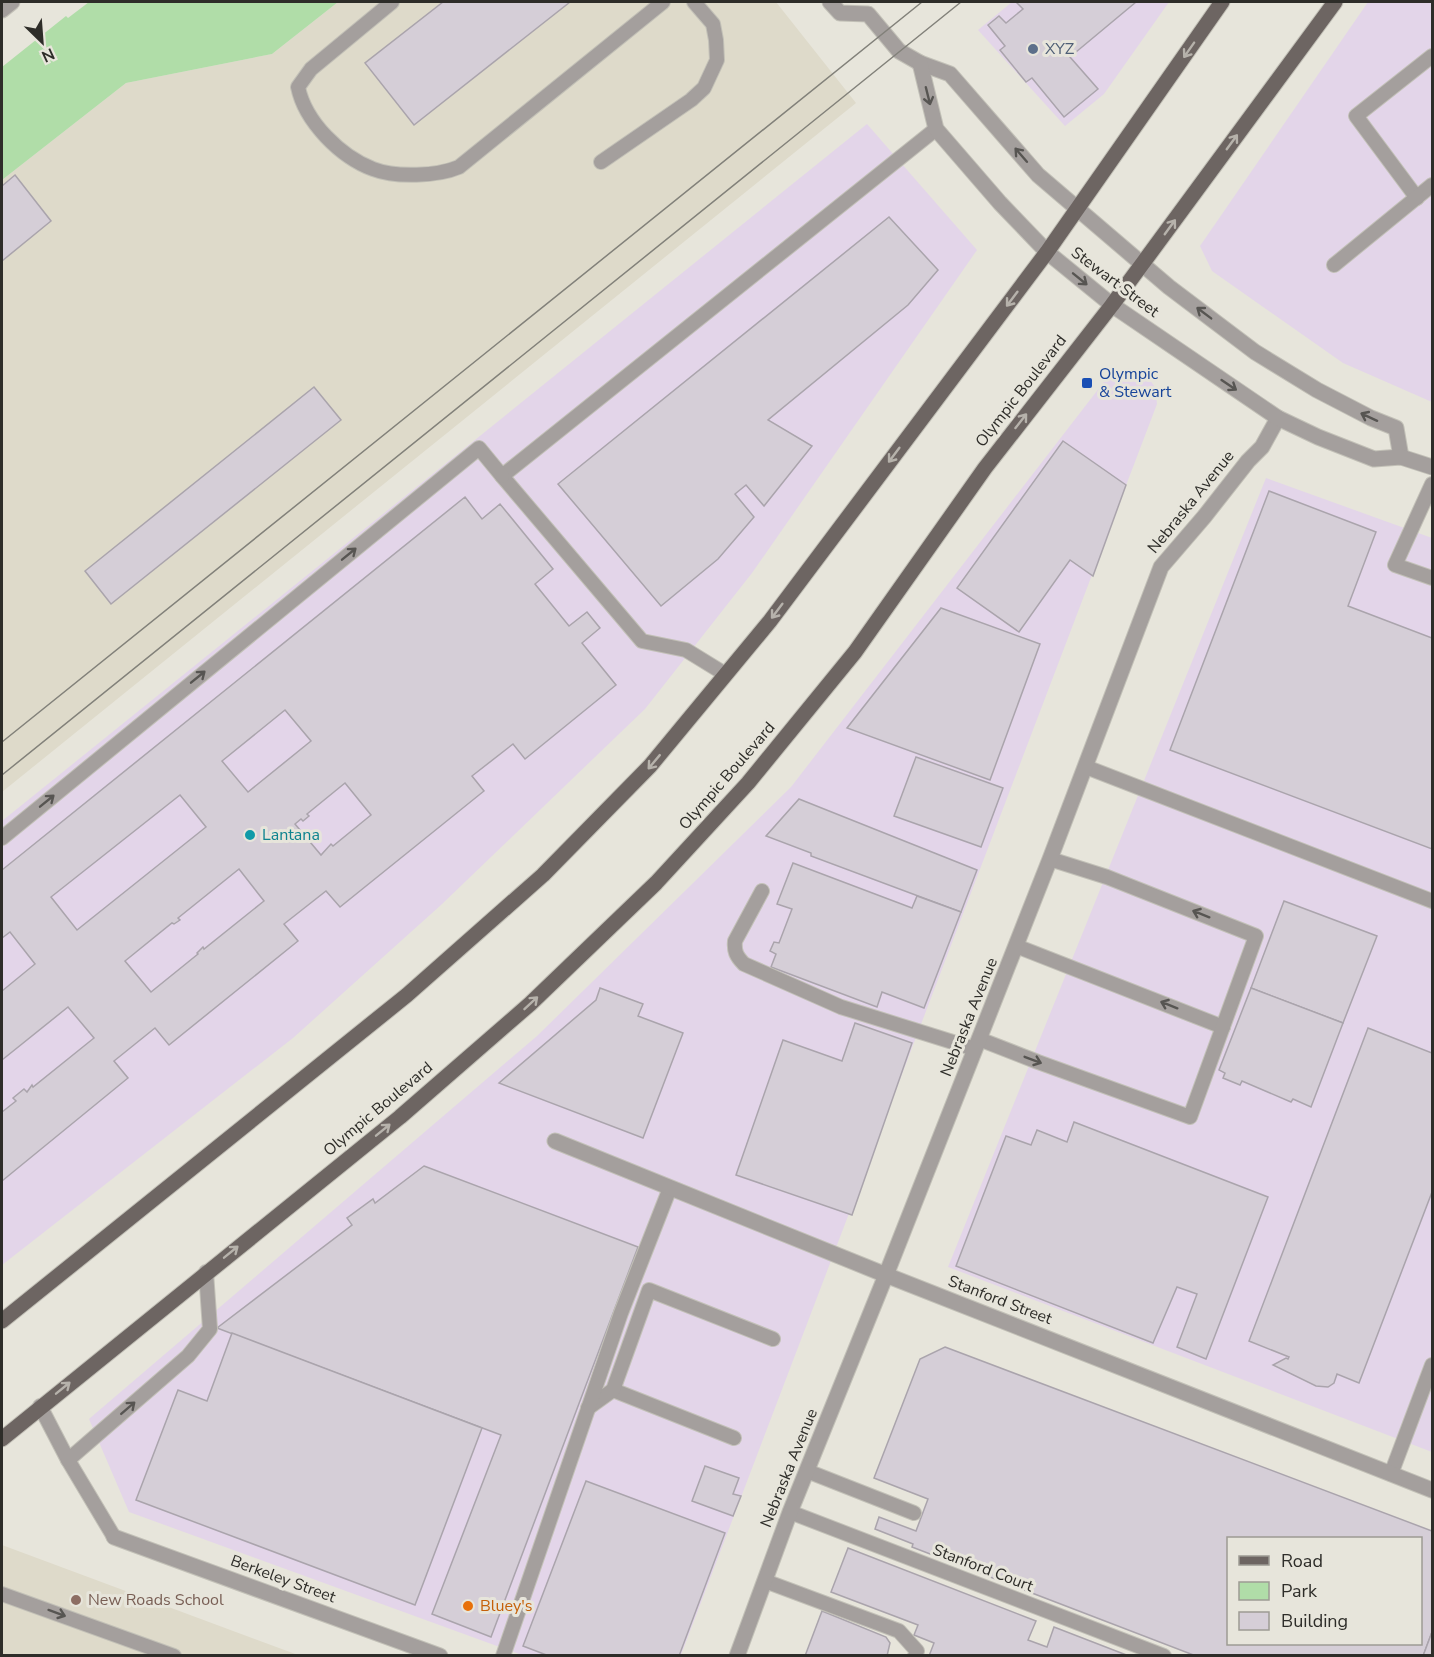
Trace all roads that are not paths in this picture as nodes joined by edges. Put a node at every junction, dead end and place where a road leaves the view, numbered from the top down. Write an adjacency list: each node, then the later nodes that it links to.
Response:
1 (12, 2): 9 (street)
2 (392, 2): 3 (lane)
3 (663, 2)
4 (694, 2): 13 (lane)
5 (830, 2): 8 (street)
6 (1222, 2): 16 (main road, one-way to 16)
7 (1335, 2): 18 (main road, Olympic Boulevard, one-way to 7)
8 (869, 8): 11 (street)
9 (2, 10)
10 (1432, 56): 15 (lane)
11 (920, 63): 12 (street, Stewart Street, one-way to 12); 16 (street, one-way to 11)
12 (936, 129): 17 (street, Stewart Street); 24 (lane)
13 (601, 162)
14 (1432, 185): 15 (lane)
15 (1418, 198): 19 (lane)
16 (1078, 209): 17 (main road); 18 (street)
17 (1047, 252): 20 (street, Stewart Street, one-way to 20); 27 (main road, one-way to 27)
18 (1143, 264): 20 (main road, Olympic Boulevard); 22 (street, one-way to 18)
19 (1335, 266)
20 (1112, 305): 21 (street, Stewart Street, one-way to 21); 38 (main road, Olympic Boulevard, one-way to 20)
21 (1278, 418): 22 (street, Stewart Street); 28 (street, Nebraska Avenue)
22 (1401, 457): 23 (street, Stewart Street)
23 (1432, 467)
24 (502, 476): 27 (lane); 29 (lane, one-way to 24)
25 (1432, 484): 26 (lane)
26 (1432, 578)
27 (726, 674): 40 (main road, one-way to 40)
28 (1086, 767): 30 (street, Nebraska Avenue); 32 (lane)
29 (2, 838)
30 (1050, 859): 33 (street, Nebraska Avenue); 34 (lane, one-way to 30)
31 (762, 891): 35 (lane)
32 (1432, 901)
33 (1016, 946): 34 (lane, one-way to 33); 35 (street, Nebraska Avenue)
34 (1223, 1027): 35 (lane, one-way to 34)
35 (977, 1044): 39 (street, Nebraska Avenue)
36 (555, 1141): 37 (street, Stanford Street)
37 (670, 1188): 39 (street, Stanford Street); 45 (lane)
38 (206, 1272): 44 (main road, Olympic Boulevard, one-way to 38); 48 (lane, one-way to 38)
39 (886, 1275): 49 (street, Nebraska Avenue); 50 (street, Stanford Street)
40 (2, 1321)
41 (773, 1339): 43 (lane)
42 (1432, 1365): 50 (lane)
43 (613, 1390): 45 (lane); 47 (lane)
44 (40, 1406): 46 (main road, Olympic Boulevard); 48 (lane)
45 (588, 1408): 59 (lane)
46 (2, 1438)
47 (734, 1438)
48 (68, 1460): 54 (lane)
49 (807, 1471): 52 (street, Nebraska Avenue); 53 (lane)
50 (1391, 1474): 51 (street, Stanford Street)
51 (1432, 1490)
52 (790, 1512): 55 (street, Nebraska Avenue); 62 (lane, Stanford Court)
53 (914, 1513)
54 (114, 1537): 58 (street, Berkeley Street)
55 (765, 1581): 60 (street, Nebraska Avenue); 61 (lane)
56 (2, 1593): 57 (lane, one-way to 57)
57 (174, 1656)
58 (440, 1656)
59 (503, 1656)
60 (737, 1656)
61 (915, 1656)
62 (1164, 1656)

